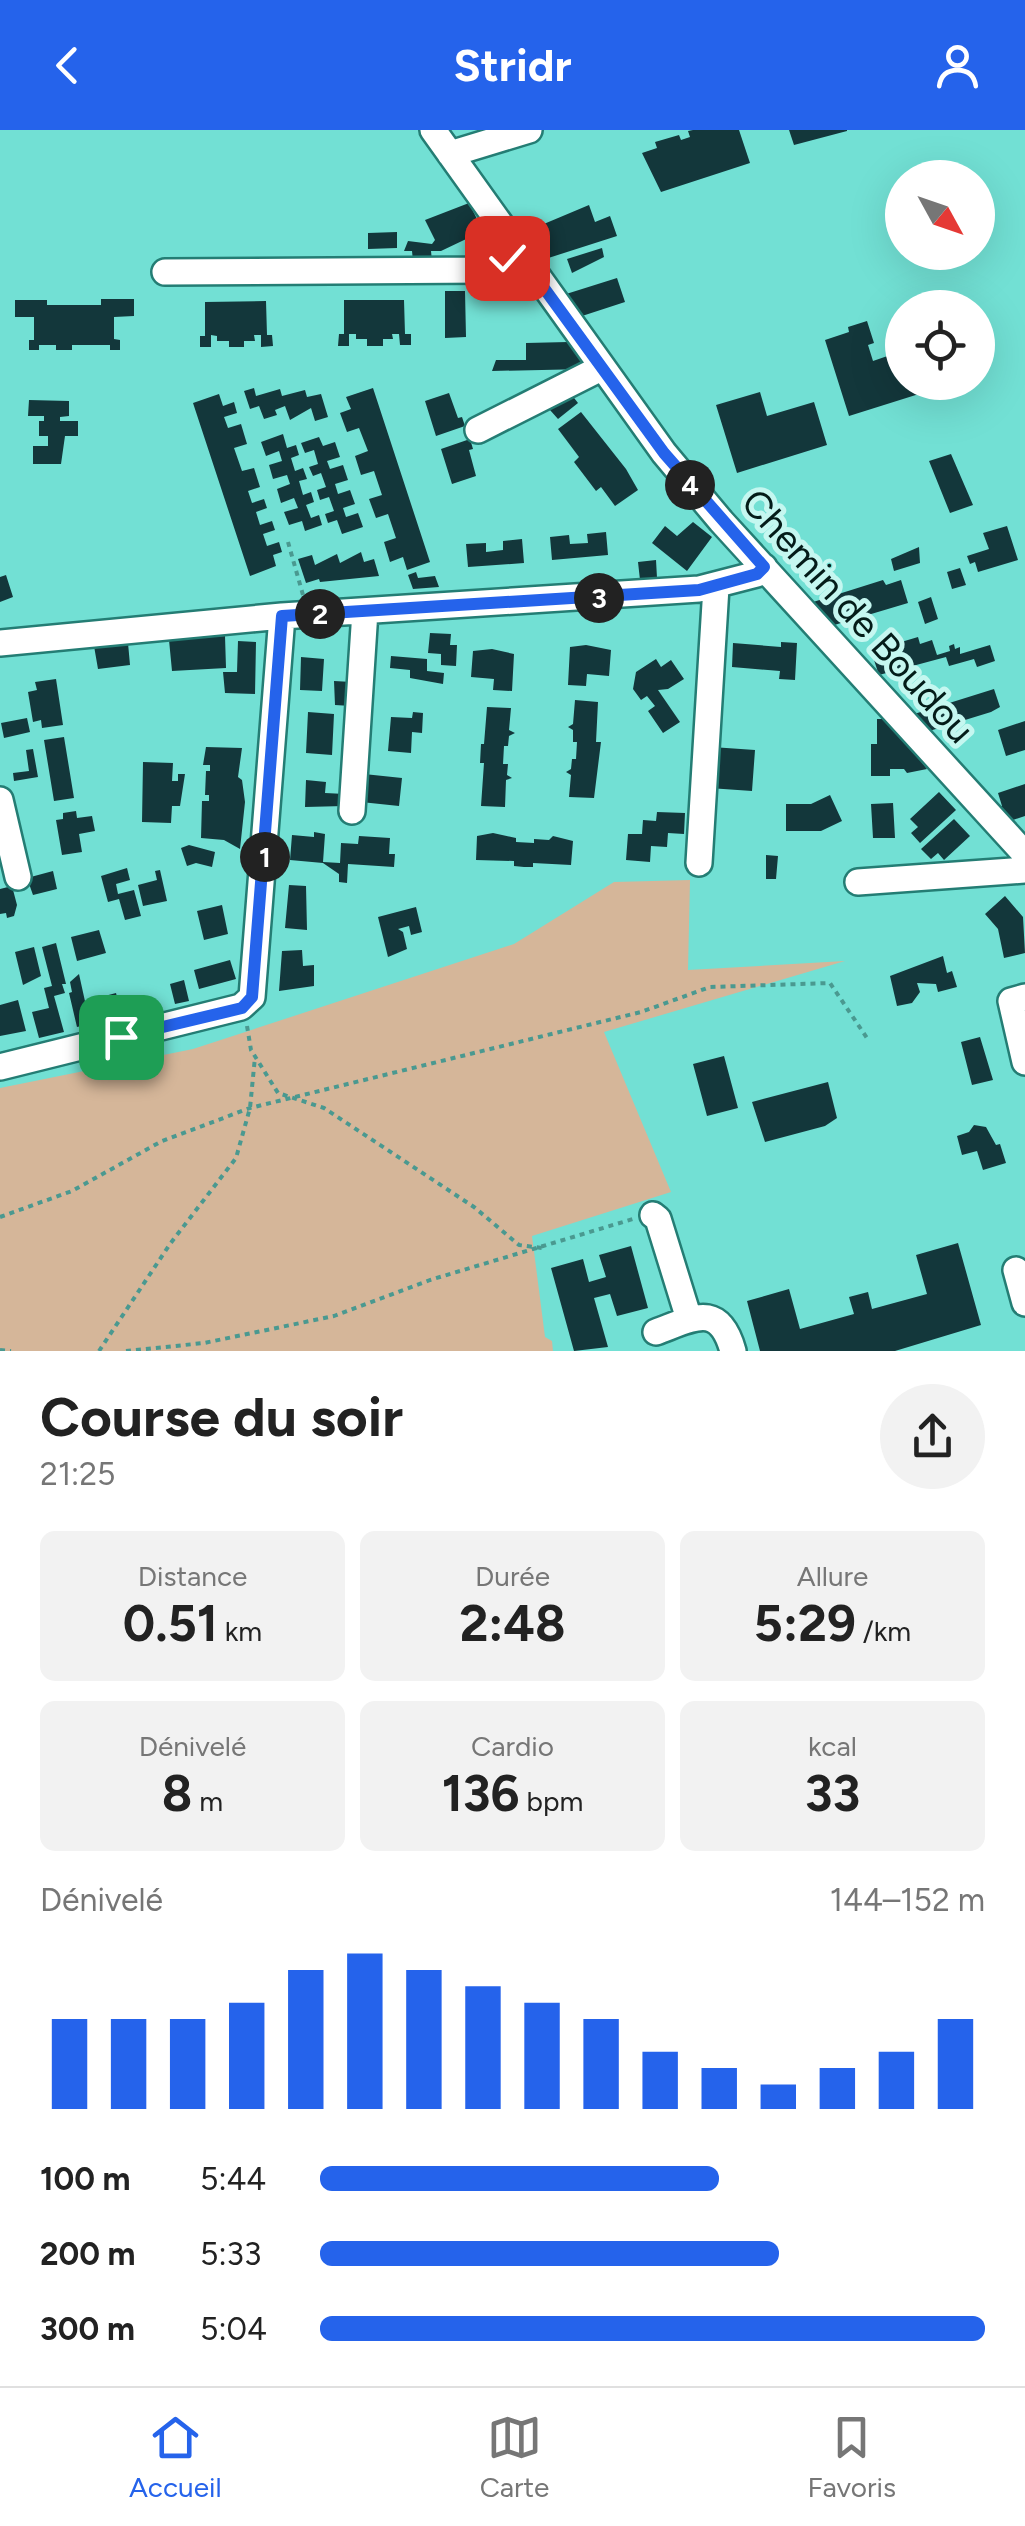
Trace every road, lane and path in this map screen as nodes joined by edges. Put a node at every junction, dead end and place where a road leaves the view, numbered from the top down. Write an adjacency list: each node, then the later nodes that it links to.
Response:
1 (433, 130): 3 (street, Chemin de Boudou)
2 (529, 130): 3 (street)
3 (450, 154): 4 (street, Chemin de Boudou)
4 (517, 251): 5 (street); 6 (street, Chemin de Boudou)
5 (165, 272)
6 (601, 368): 7 (street); 9 (street, Chemin de Boudou)
7 (478, 430)
8 (288, 542): 11 (path)
9 (764, 567): 10 (street); 16 (street, Chemin de Boudou)
10 (716, 587): 12 (street); 17 (street)
11 (292, 610): 12 (street); 13 (street); 22 (street)
12 (365, 611): 15 (street)
13 (0, 643)
14 (0, 800): 19 (street)
15 (352, 811)
16 (1025, 854)
17 (699, 863)
18 (1025, 870): 20 (street)
19 (18, 877)
20 (858, 882)
21 (1025, 997): 25 (street)
22 (242, 1008): 24 (path); 26 (street)
23 (868, 1041): 27 (path)
24 (254, 1057): 27 (path); 28 (path)
25 (1025, 1062)
26 (0, 1067)
27 (298, 1100): 28 (path); 31 (path)
28 (250, 1108): 30 (path); 38 (path)
29 (653, 1215): 31 (path); 34 (street)
30 (0, 1218)
31 (545, 1248): 39 (path)
32 (1016, 1270): 33 (street)
33 (1025, 1303)
34 (689, 1320): 35 (street); 40 (street)
35 (656, 1332)
36 (0, 1350): 37 (path)
37 (10, 1351)
38 (99, 1351)
39 (126, 1351)
40 (734, 1351)

